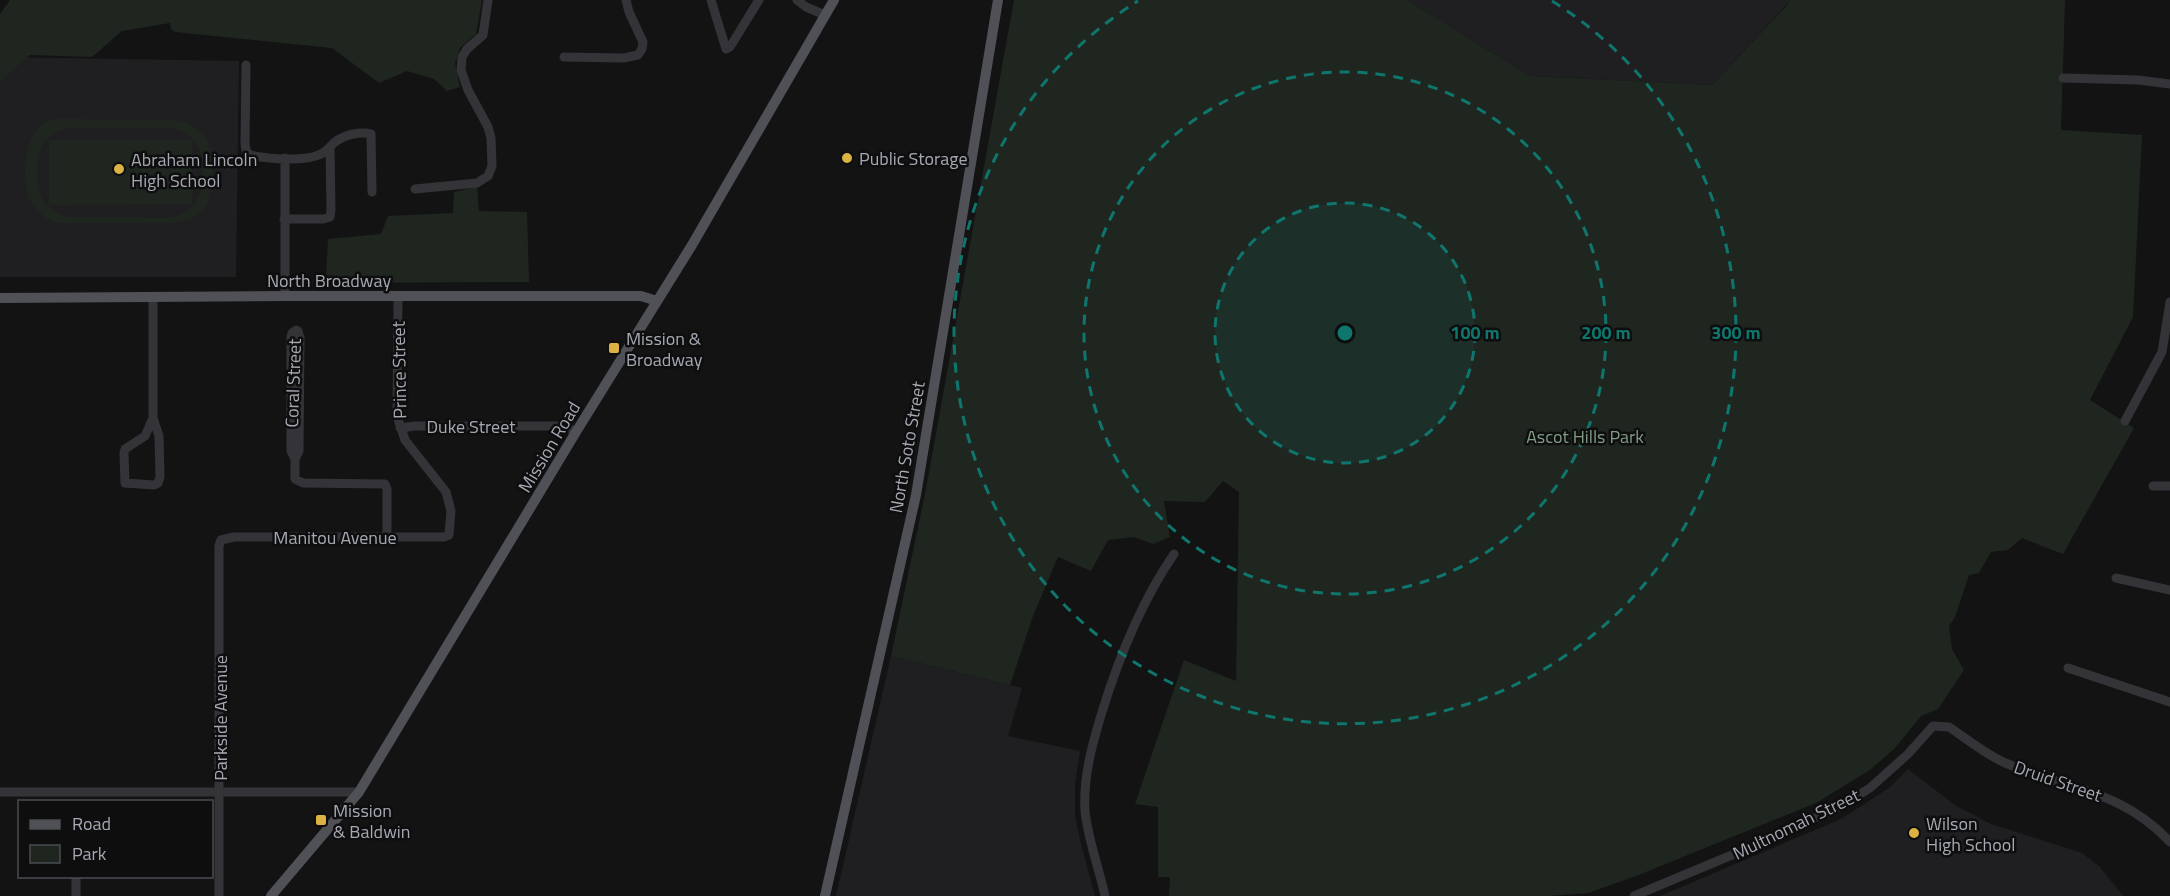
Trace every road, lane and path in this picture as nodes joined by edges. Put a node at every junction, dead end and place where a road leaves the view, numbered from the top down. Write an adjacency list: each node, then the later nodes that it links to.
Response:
1 (488, 0): 15 (street)
2 (626, 0): 9 (street)
3 (711, 0): 4 (street)
4 (759, 0)
5 (797, 0): 8 (street)
6 (834, 0): 8 (main road, Mission Road)
7 (998, 0): 49 (main road, North Soto Street)
8 (825, 15): 22 (main road, Mission Road)
9 (564, 57)
10 (246, 65): 14 (street)
11 (2063, 78): 12 (street)
12 (2170, 84)
13 (330, 147): 14 (street); 16 (street); 17 (street)
14 (285, 158): 17 (street)
15 (415, 189)
16 (372, 192)
17 (284, 219): 18 (street)
18 (285, 296): 19 (main road, North Broadway); 21 (main road, North Broadway)
19 (398, 296): 22 (main road, North Broadway); 26 (street, Prince Street)
20 (0, 298): 21 (main road, North Broadway)
21 (153, 298): 24 (street)
22 (657, 301): 27 (main road, Mission Road)
23 (2170, 302): 25 (street)
24 (153, 418): 24 (street)
25 (2125, 422)
26 (400, 428): 27 (street, Duke Street); 31 (street, Prince Street)
27 (576, 432): 42 (main road, Mission Road)
28 (295, 459): 28 (street, Coral Street); 32 (street, Coral Street)
29 (2153, 486): 30 (street)
30 (2170, 486)
31 (449, 536): 32 (street, Manitou Avenue)
32 (387, 537): 33 (street, Manitou Avenue)
33 (221, 540): 41 (street, Parkside Avenue)
34 (1174, 554): 50 (street)
35 (2116, 578): 36 (street)
36 (2170, 590)
37 (2067, 668): 38 (street)
38 (2170, 702)
39 (1941, 725): 44 (street, Druid Street); 51 (street, Multnomah Street)
40 (0, 792): 43 (street)
41 (220, 792): 42 (street); 43 (street); 47 (street, Parkside Avenue)
42 (359, 792): 48 (main road, Mission Road)
43 (76, 797)
44 (2170, 842)
45 (76, 878): 46 (street)
46 (76, 896)
47 (219, 896)
48 (271, 896)
49 (825, 896)
50 (1105, 896)
51 (1634, 896)

